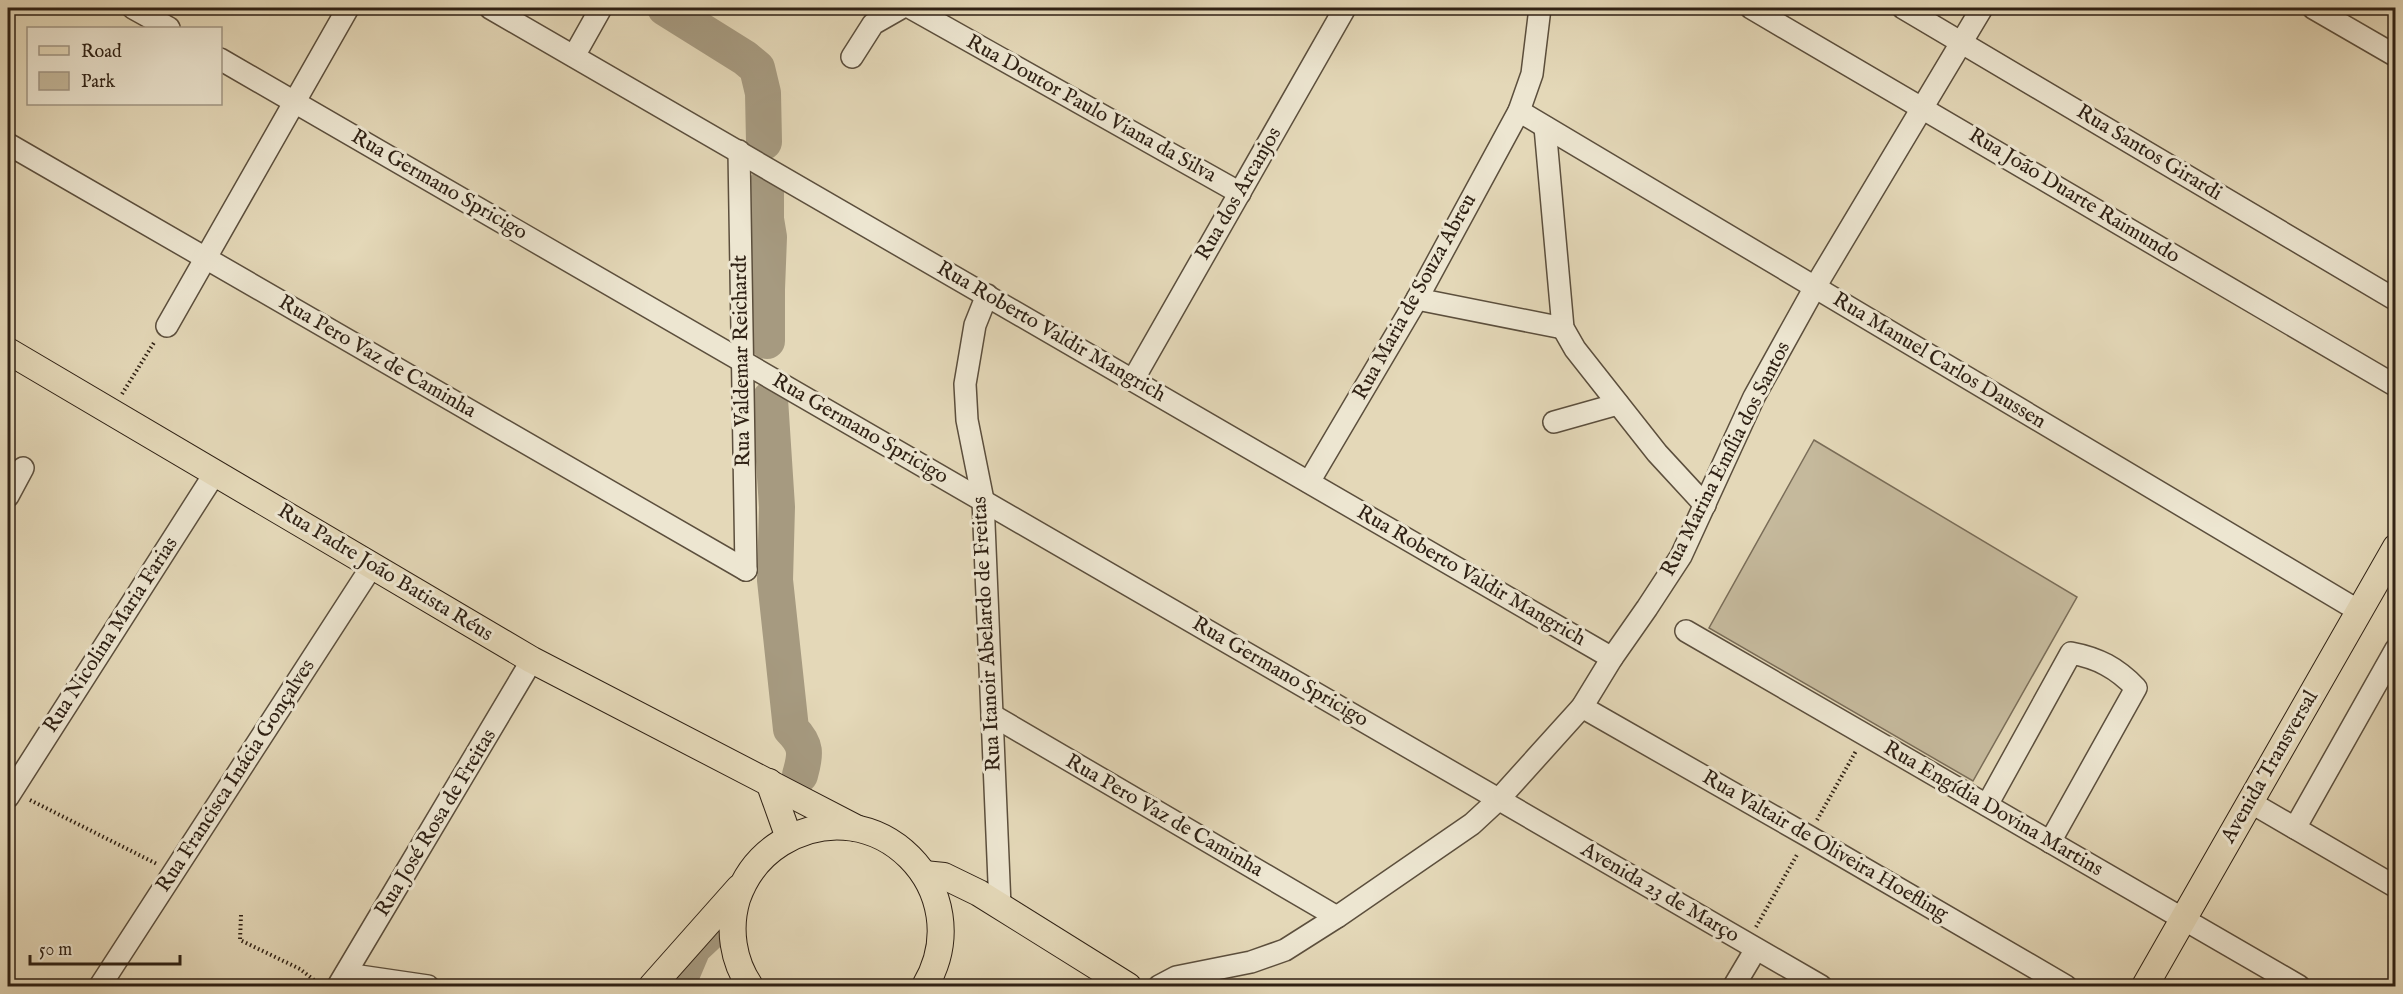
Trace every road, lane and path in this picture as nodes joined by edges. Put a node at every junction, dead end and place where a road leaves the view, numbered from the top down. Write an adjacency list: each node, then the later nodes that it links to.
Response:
1 (133, 8): 13 (street)
2 (348, 8): 19 (street)
3 (490, 8): 15 (street, Rua Roberto Valdir Mangrich)
4 (601, 8): 15 (street)
5 (901, 8): 17 (street)
6 (911, 8): 25 (street, Rua Doutor Paulo Viana da Silva)
7 (1345, 8): 25 (street, Rua dos Arcanjos)
8 (1540, 8): 21 (street, Rua Maria de Souza Abreu)
9 (1751, 8): 20 (street, Rua João Duarte Raimundo)
10 (1903, 8): 14 (street, Rua Santos Girardi)
11 (1982, 8): 14 (street, Rua Marina Emília dos Santos)
12 (2313, 8): 16 (street)
13 (167, 27)
14 (1961, 42): 20 (street, Rua Marina Emília dos Santos); 30 (street, Rua Santos Girardi)
15 (574, 56): 24 (street, Rua Roberto Valdir Mangrich)
16 (2396, 56)
17 (852, 57)
18 (222, 59): 19 (street, Rua Germano Spricigo)
19 (295, 102): 26 (street); 34 (street, Rua Germano Spricigo)
20 (1923, 107): 27 (street, Rua Marina Emília dos Santos); 36 (street, Rua João Duarte Raimundo)
21 (1519, 111): 22 (street, Rua Manuel Carlos Daussen); 29 (street, Rua Maria de Souza Abreu)
22 (1545, 127): 27 (street, Rua Manuel Carlos Daussen); 32 (street)
23 (8, 144): 26 (street, Rua Pero Vaz de Caminha)
24 (739, 152): 28 (street, Rua Roberto Valdir Mangrich); 34 (street, Rua Valdemar Reichardt)
25 (1240, 193): 35 (street, Rua dos Arcanjos)
26 (206, 258): 31 (street); 48 (street, Rua Pero Vaz de Caminha)
27 (1815, 288): 45 (street, Rua Marina Emília dos Santos); 49 (street, Rua Manuel Carlos Daussen)
28 (987, 295): 35 (street, Rua Roberto Valdir Mangrich); 44 (street, Rua Itanoir Abelardo de Freitas)
29 (1417, 299): 32 (street); 42 (street, Rua Maria de Souza Abreu)
30 (2396, 300)
31 (167, 326): 38 (path)
32 (1563, 328): 37 (street)
33 (8, 351): 38 (main road, Rua Padre João Batista Réus)
34 (742, 361): 44 (street, Rua Germano Spricigo); 48 (street, Rua Valdemar Reichardt)
35 (1133, 380): 42 (street, Rua Roberto Valdir Mangrich)
36 (2396, 386)
37 (1618, 404): 39 (street); 45 (street)
38 (108, 410): 41 (main road, Rua Padre João Batista Réus)
39 (1554, 422)
40 (23, 468): 43 (street)
41 (215, 473): 47 (main road, Rua Padre João Batista Réus); 57 (street, Rua Nicolina Maria Farias)
42 (1309, 482): 52 (street, Rua Roberto Valdir Mangrich)
43 (8, 496)
44 (983, 501): 55 (street, Rua Itanoir Abelardo de Freitas); 58 (street, Rua Germano Spricigo)
45 (1706, 506): 52 (street, Rua Marina Emília dos Santos)
46 (2396, 548): 49 (main road, Avenida Transversal)
47 (372, 566): 53 (main road, Rua Padre João Batista Réus); 65 (street, Rua Francisca Inácia Gonçalves)
48 (746, 570)
49 (2359, 611): 59 (main road, Avenida Transversal)
50 (1686, 631): 60 (street, Rua Engídia Dovina Martins)
51 (2396, 649): 62 (street)
52 (1612, 657): 54 (street, Rua Marina Emília dos Santos)
53 (532, 660): 56 (main road, Rua Padre João Batista Réus); 76 (street, Rua José Rosa de Freitas)
54 (1582, 707): 58 (street, Rua Marina Emília dos Santos); 88 (street, Rua Valtair de Oliveira Hoefling)
55 (992, 715): 69 (street, Rua Itanoir Abelardo de Freitas); 72 (street, Rua Pero Vaz de Caminha)
56 (769, 782): 61 (main road, Rua Padre João Batista Réus); 63 (main road)
57 (9, 792): 65 (path)
58 (1499, 799): 72 (street, Rua Marina Emília dos Santos); 74 (street, Avenida 23 de Março)
59 (2250, 802): 62 (street); 73 (main road, Avenida Transversal)
60 (1987, 805): 64 (street, Rua Engídia Dovina Martins); 64 (street)
61 (855, 828): 63 (main road); 66 (main road)
62 (2295, 828): 68 (street)
63 (789, 838): 67 (main road)
64 (2050, 842): 73 (street, Rua Engídia Dovina Martins)
65 (174, 873): 77 (street, Rua Francisca Inácia Gonçalves)
66 (924, 874): 69 (main road); 70 (main road)
67 (742, 886): 80 (main road); 81 (main road)
68 (2396, 887)
69 (990, 899): 70 (main road); 84 (main road)
70 (940, 912): 75 (main road)
71 (241, 915): 78 (path)
72 (1337, 917): 85 (street, Rua Marina Emília dos Santos)
73 (2183, 919): 89 (main road, Avenida Transversal); 90 (street, Rua Engídia Dovina Martins)
74 (1756, 949): 86 (street); 87 (street, Avenida 23 de Março)
75 (937, 960): 82 (main road); 83 (street)
76 (342, 981): 79 (street)
77 (100, 987)
78 (322, 987)
79 (428, 987)
80 (652, 987)
81 (750, 987)
82 (925, 987)
83 (939, 987)
84 (1128, 987)
85 (1159, 987)
86 (1734, 987)
87 (1821, 987)
88 (2066, 987)
89 (2145, 987)
90 (2300, 987)

